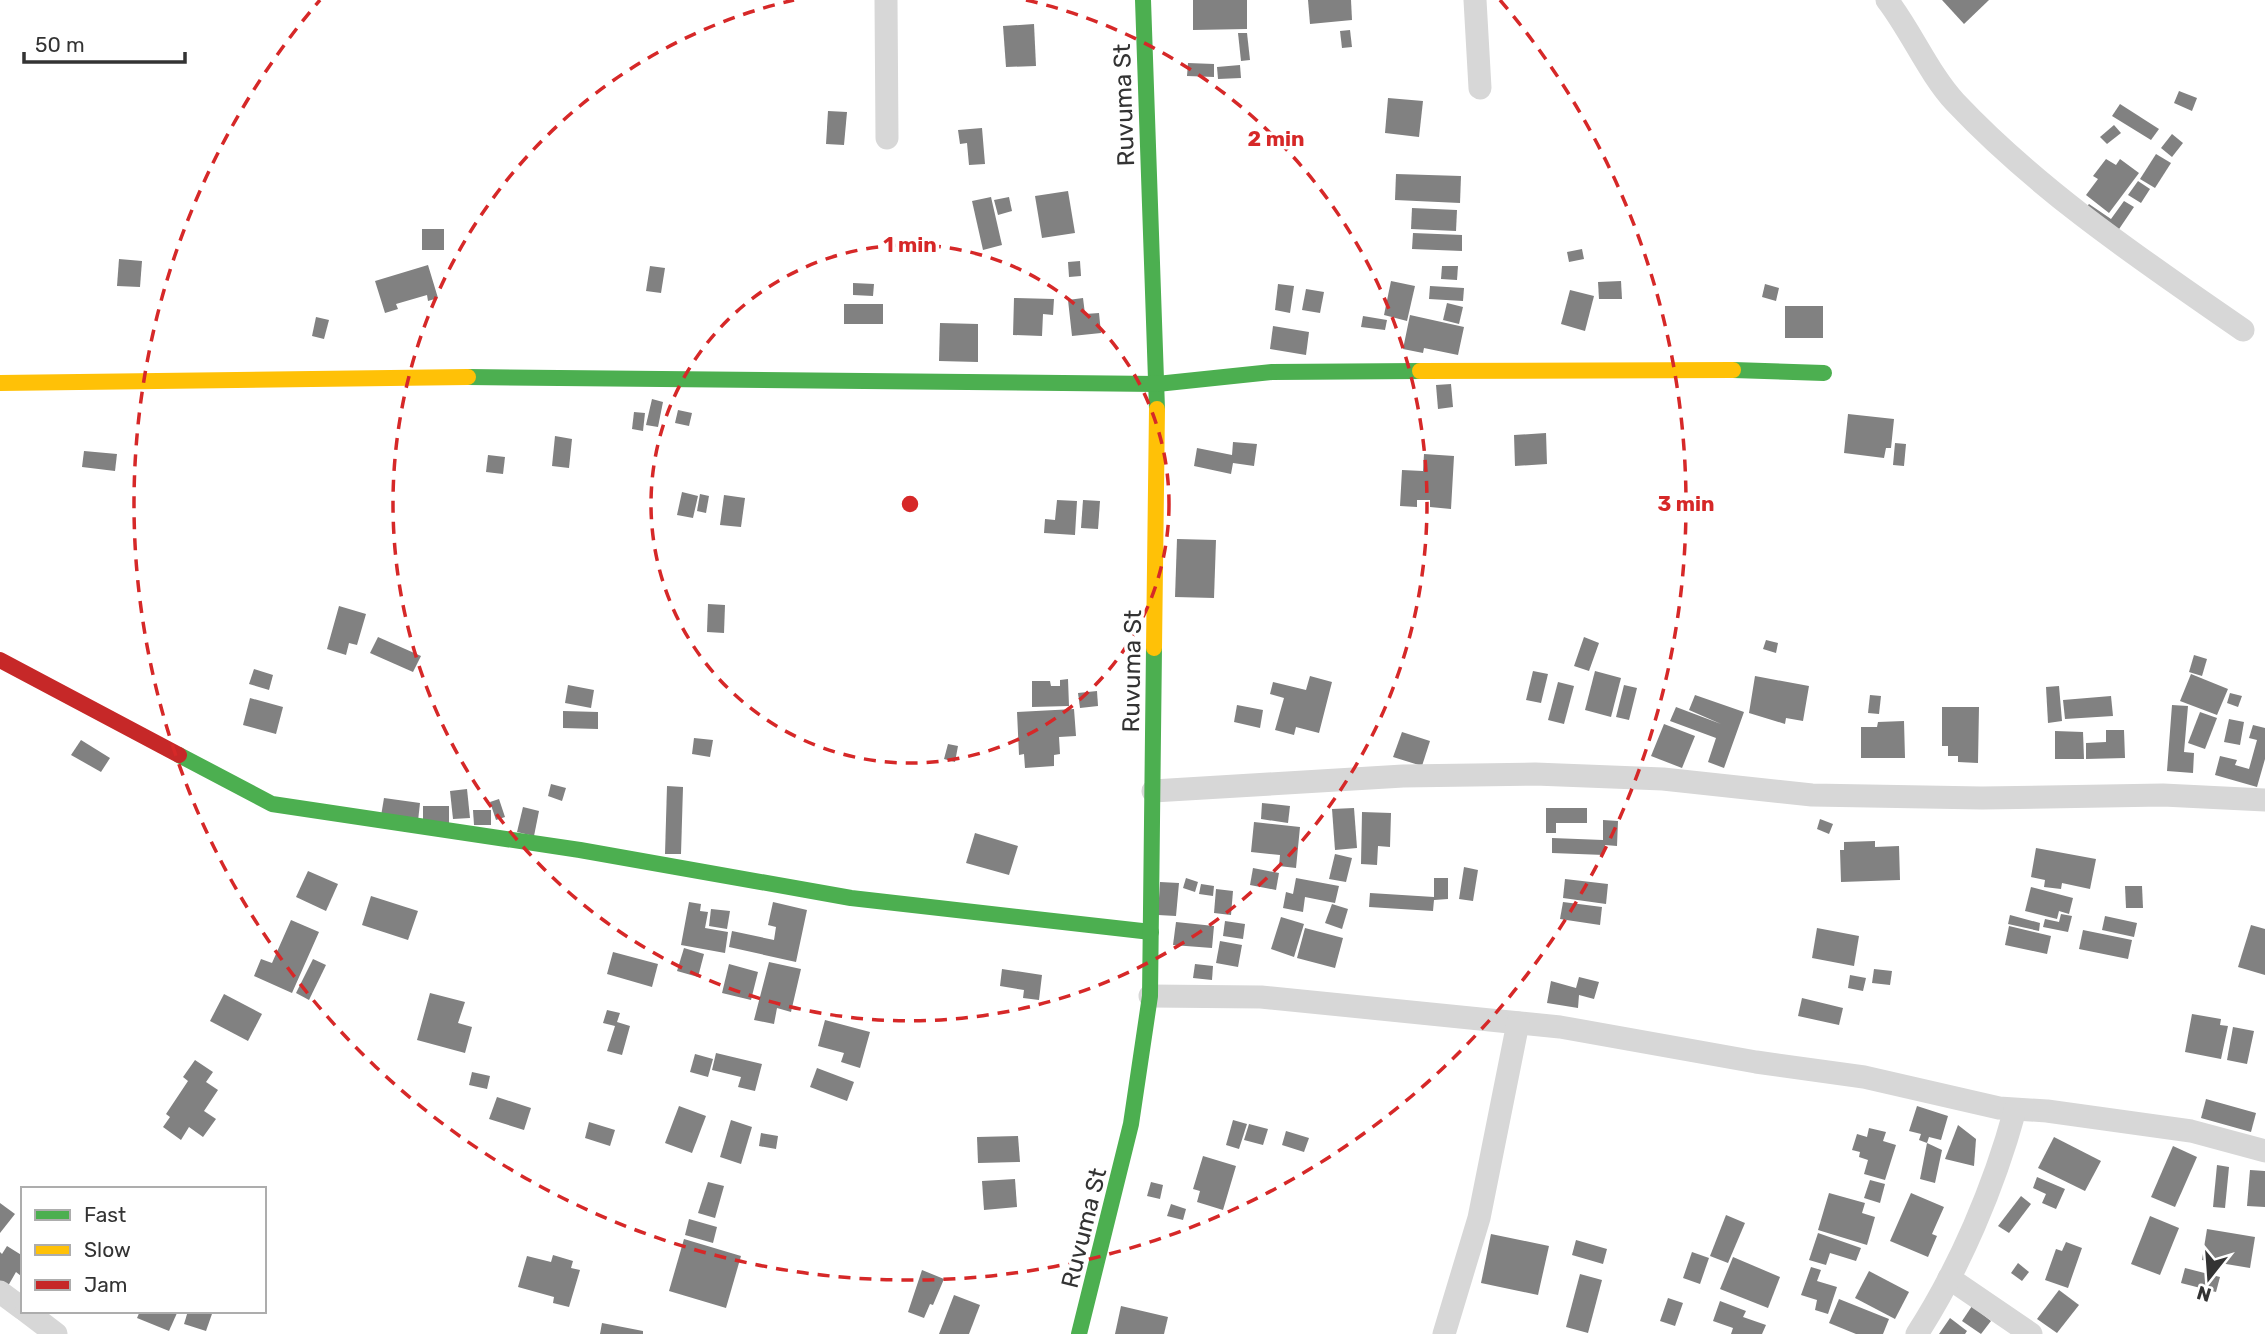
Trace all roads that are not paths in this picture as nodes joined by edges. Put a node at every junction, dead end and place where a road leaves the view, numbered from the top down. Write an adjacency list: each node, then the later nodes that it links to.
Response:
1 (886, 0): 6 (street)
2 (1143, 0): 10 (street, Ruvuma St)
3 (1475, 0): 5 (street)
4 (1887, 0): 7 (street)
5 (1480, 88)
6 (887, 138)
7 (2244, 330)
8 (1824, 373): 10 (street)
9 (0, 383): 10 (street)
10 (1157, 384): 12 (street, Ruvuma St)
11 (0, 660): 14 (street)
12 (1153, 791): 13 (street); 14 (street, Ruvuma St)
13 (2265, 800)
14 (1150, 932): 15 (street, Ruvuma St)
15 (1150, 996): 16 (street); 22 (street, Ruvuma St)
16 (1518, 1023): 17 (street); 23 (street)
17 (2015, 1110): 18 (street); 19 (street)
18 (2265, 1151)
19 (1949, 1278): 24 (street); 25 (street)
20 (0, 1292): 21 (street)
21 (21, 1310)
22 (1079, 1334)
23 (1444, 1334)
24 (1917, 1334)
25 (2031, 1334)

